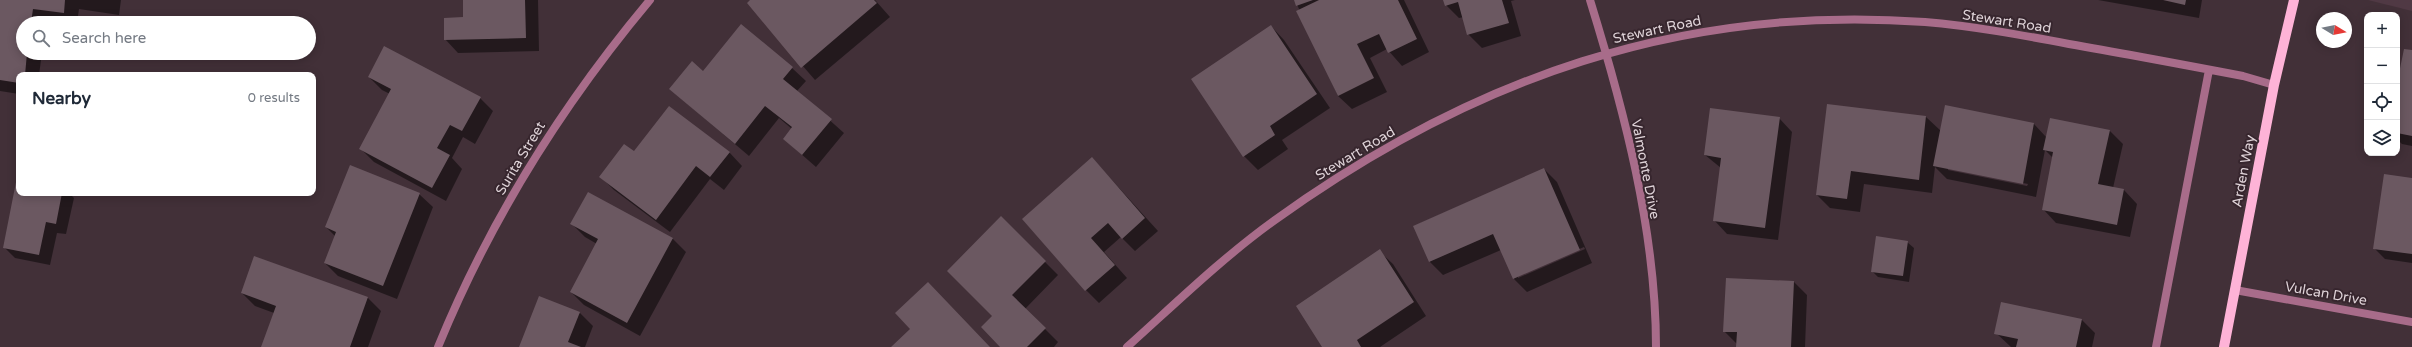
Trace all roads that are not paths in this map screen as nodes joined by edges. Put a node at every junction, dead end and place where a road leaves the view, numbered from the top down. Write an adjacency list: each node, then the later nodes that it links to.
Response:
1 (650, 0): 9 (street, Surita Street)
2 (1590, 0): 4 (street, Valmonte Drive)
3 (2294, 0): 6 (main road, Arden Way)
4 (1607, 53): 5 (street, Stewart Road); 10 (street, Stewart Road); 11 (street, Valmonte Drive)
5 (2210, 70): 6 (street, Stewart Road); 12 (street)
6 (2274, 84): 7 (main road, Arden Way)
7 (2235, 290): 8 (street, Vulcan Drive); 13 (main road, Arden Way)
8 (2412, 322)
9 (438, 347)
10 (1127, 347)
11 (1656, 347)
12 (2156, 347)
13 (2224, 347)

